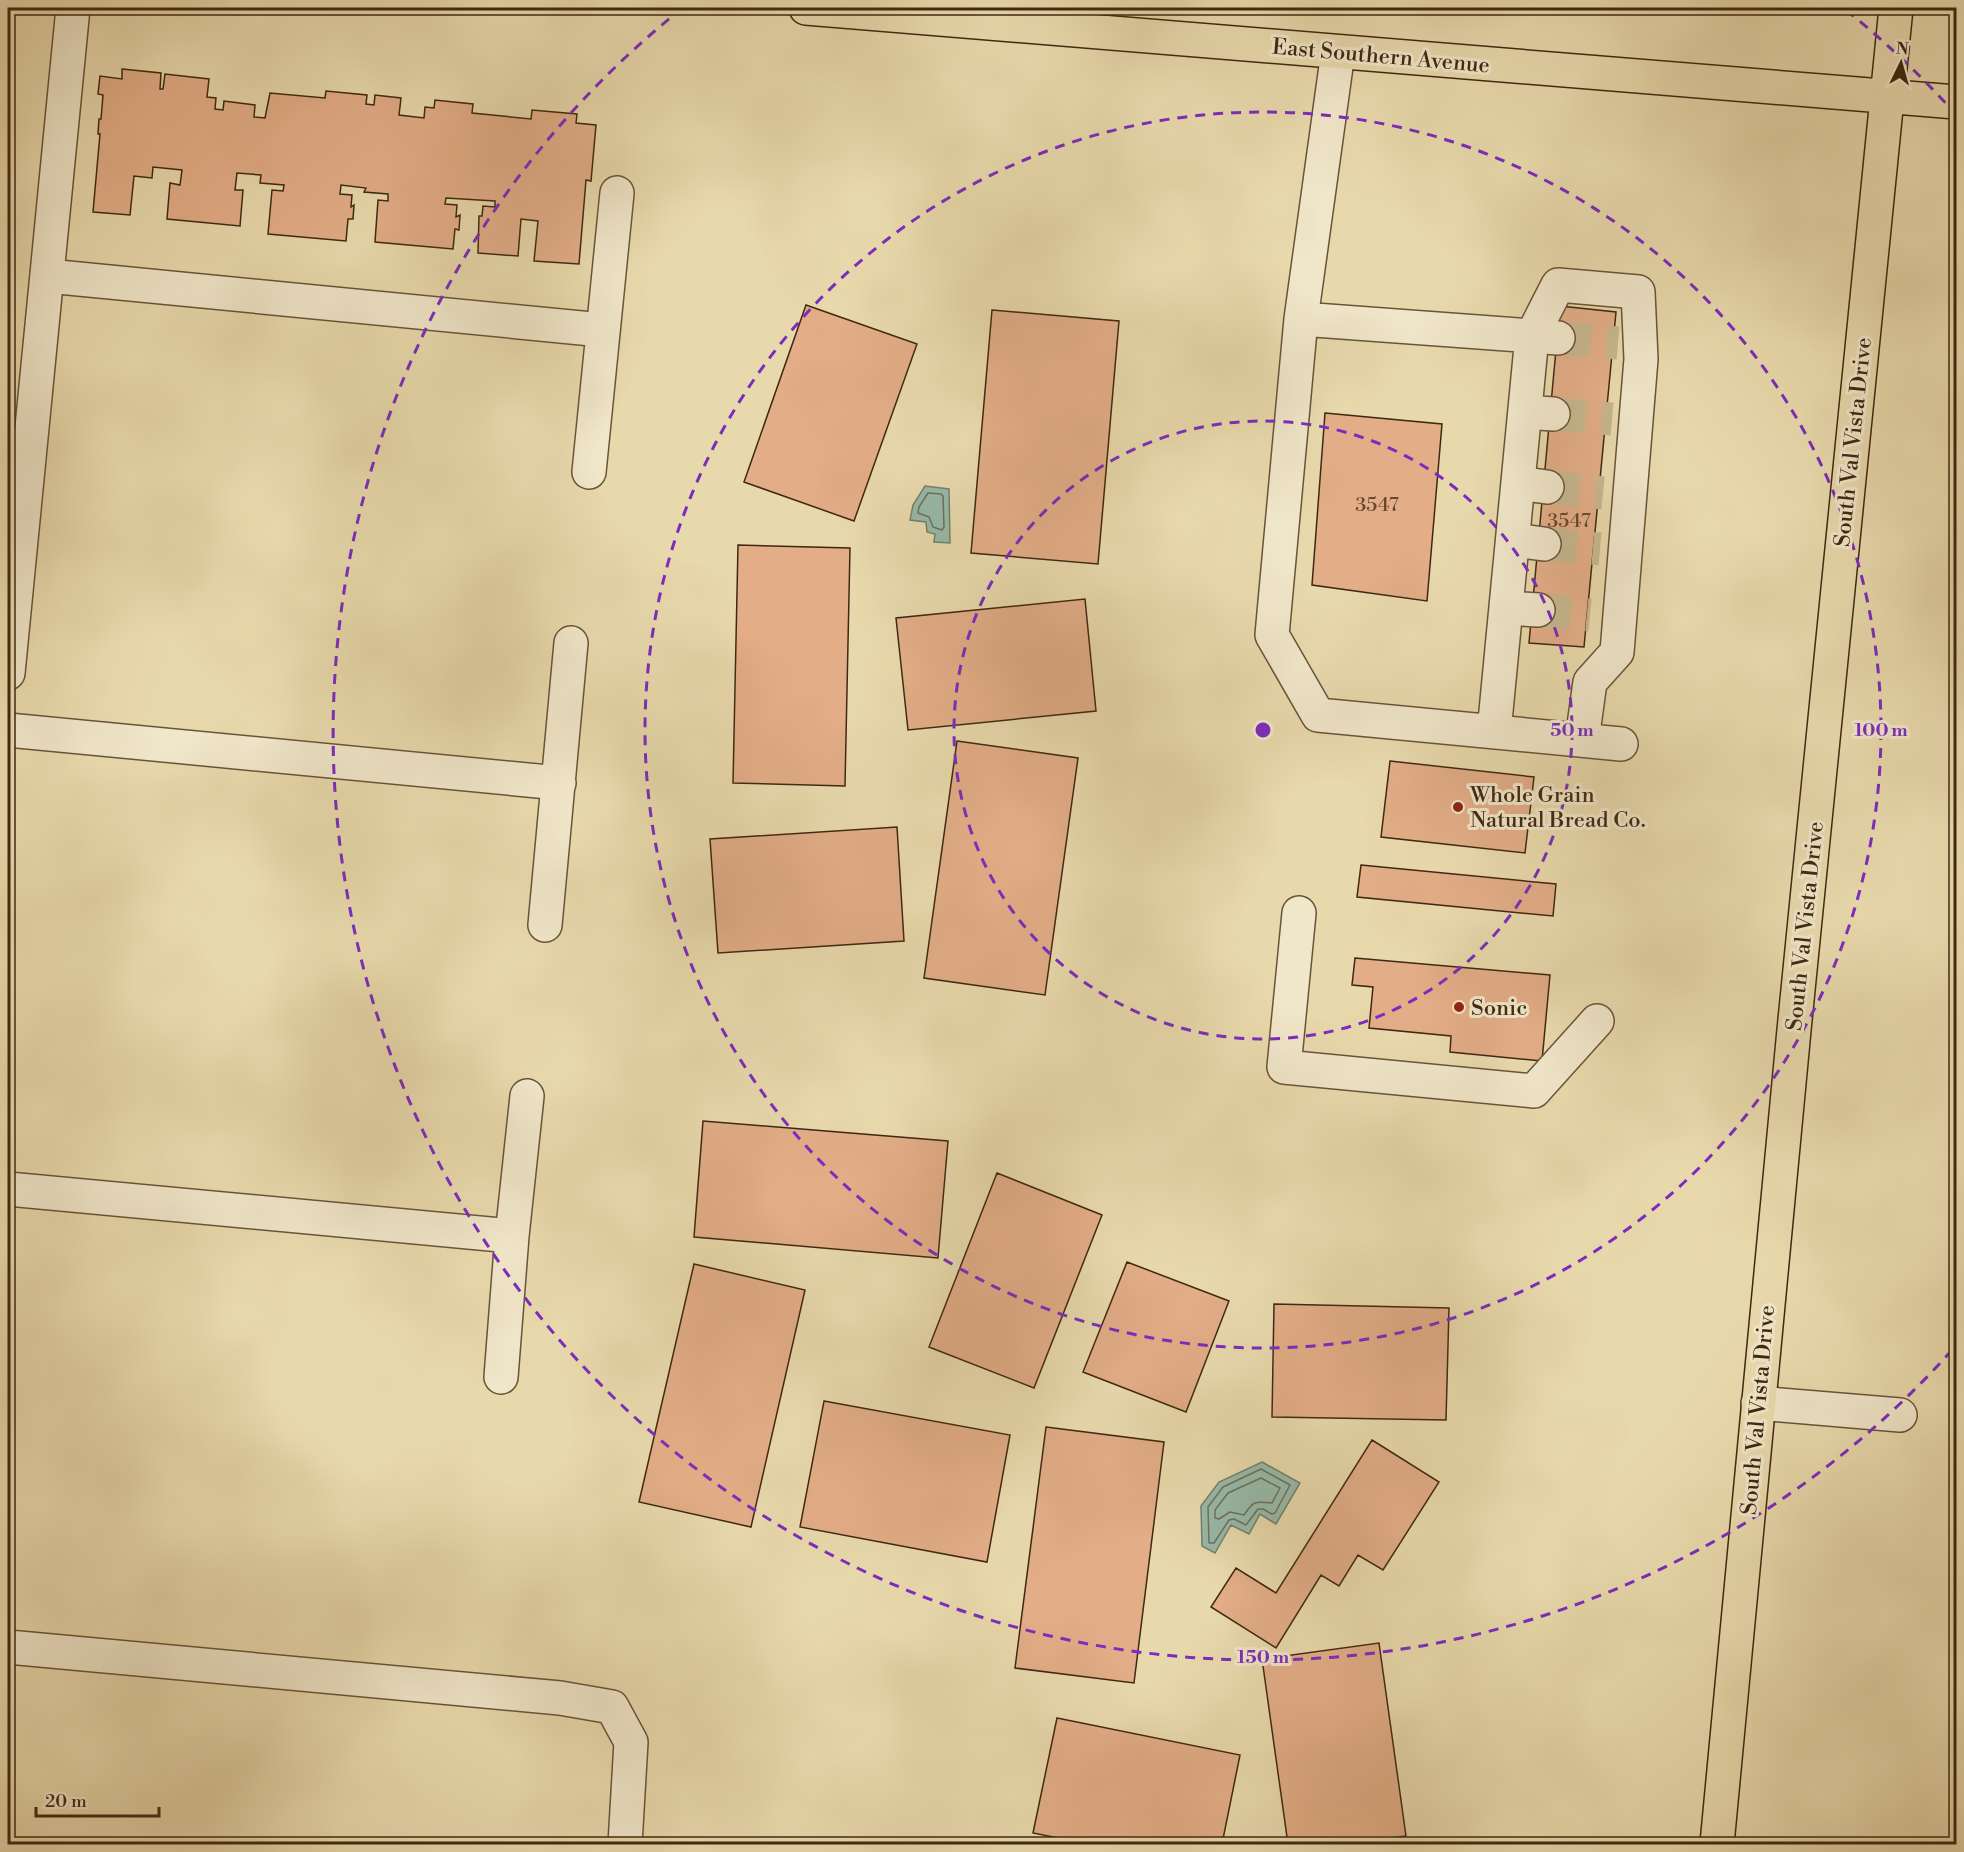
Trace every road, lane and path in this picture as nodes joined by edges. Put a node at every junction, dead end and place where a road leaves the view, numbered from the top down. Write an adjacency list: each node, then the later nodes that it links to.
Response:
1 (73, 8): 8 (lane)
2 (806, 8): 4 (main road, East Southern Avenue)
3 (1896, 8): 5 (main road, South Val Vista Drive)
4 (1338, 52): 5 (main road, East Southern Avenue); 9 (lane)
5 (1886, 97): 6 (main road, East Southern Avenue); 27 (main road, South Val Vista Drive)
6 (1956, 102)
7 (617, 194): 10 (lane)
8 (48, 276): 10 (lane); 14 (lane)
9 (1301, 319): 11 (lane); 16 (lane)
10 (602, 330): 12 (lane)
11 (1545, 337): 16 (lane); 17 (lane)
12 (589, 472)
13 (571, 643): 19 (lane)
14 (8, 673)
15 (8, 730): 19 (lane)
16 (1494, 732): 17 (lane)
17 (1582, 740): 18 (lane)
18 (1621, 744)
19 (559, 783): 21 (lane)
20 (1299, 913): 22 (lane)
21 (545, 925)
22 (1597, 1022)
23 (526, 1096): 25 (lane)
24 (8, 1189): 25 (lane)
25 (512, 1236): 26 (lane)
26 (501, 1377)
27 (1758, 1403): 28 (lane); 31 (main road, South Val Vista Drive)
28 (1900, 1415)
29 (8, 1647): 30 (lane)
30 (625, 1845)
31 (1717, 1845)

